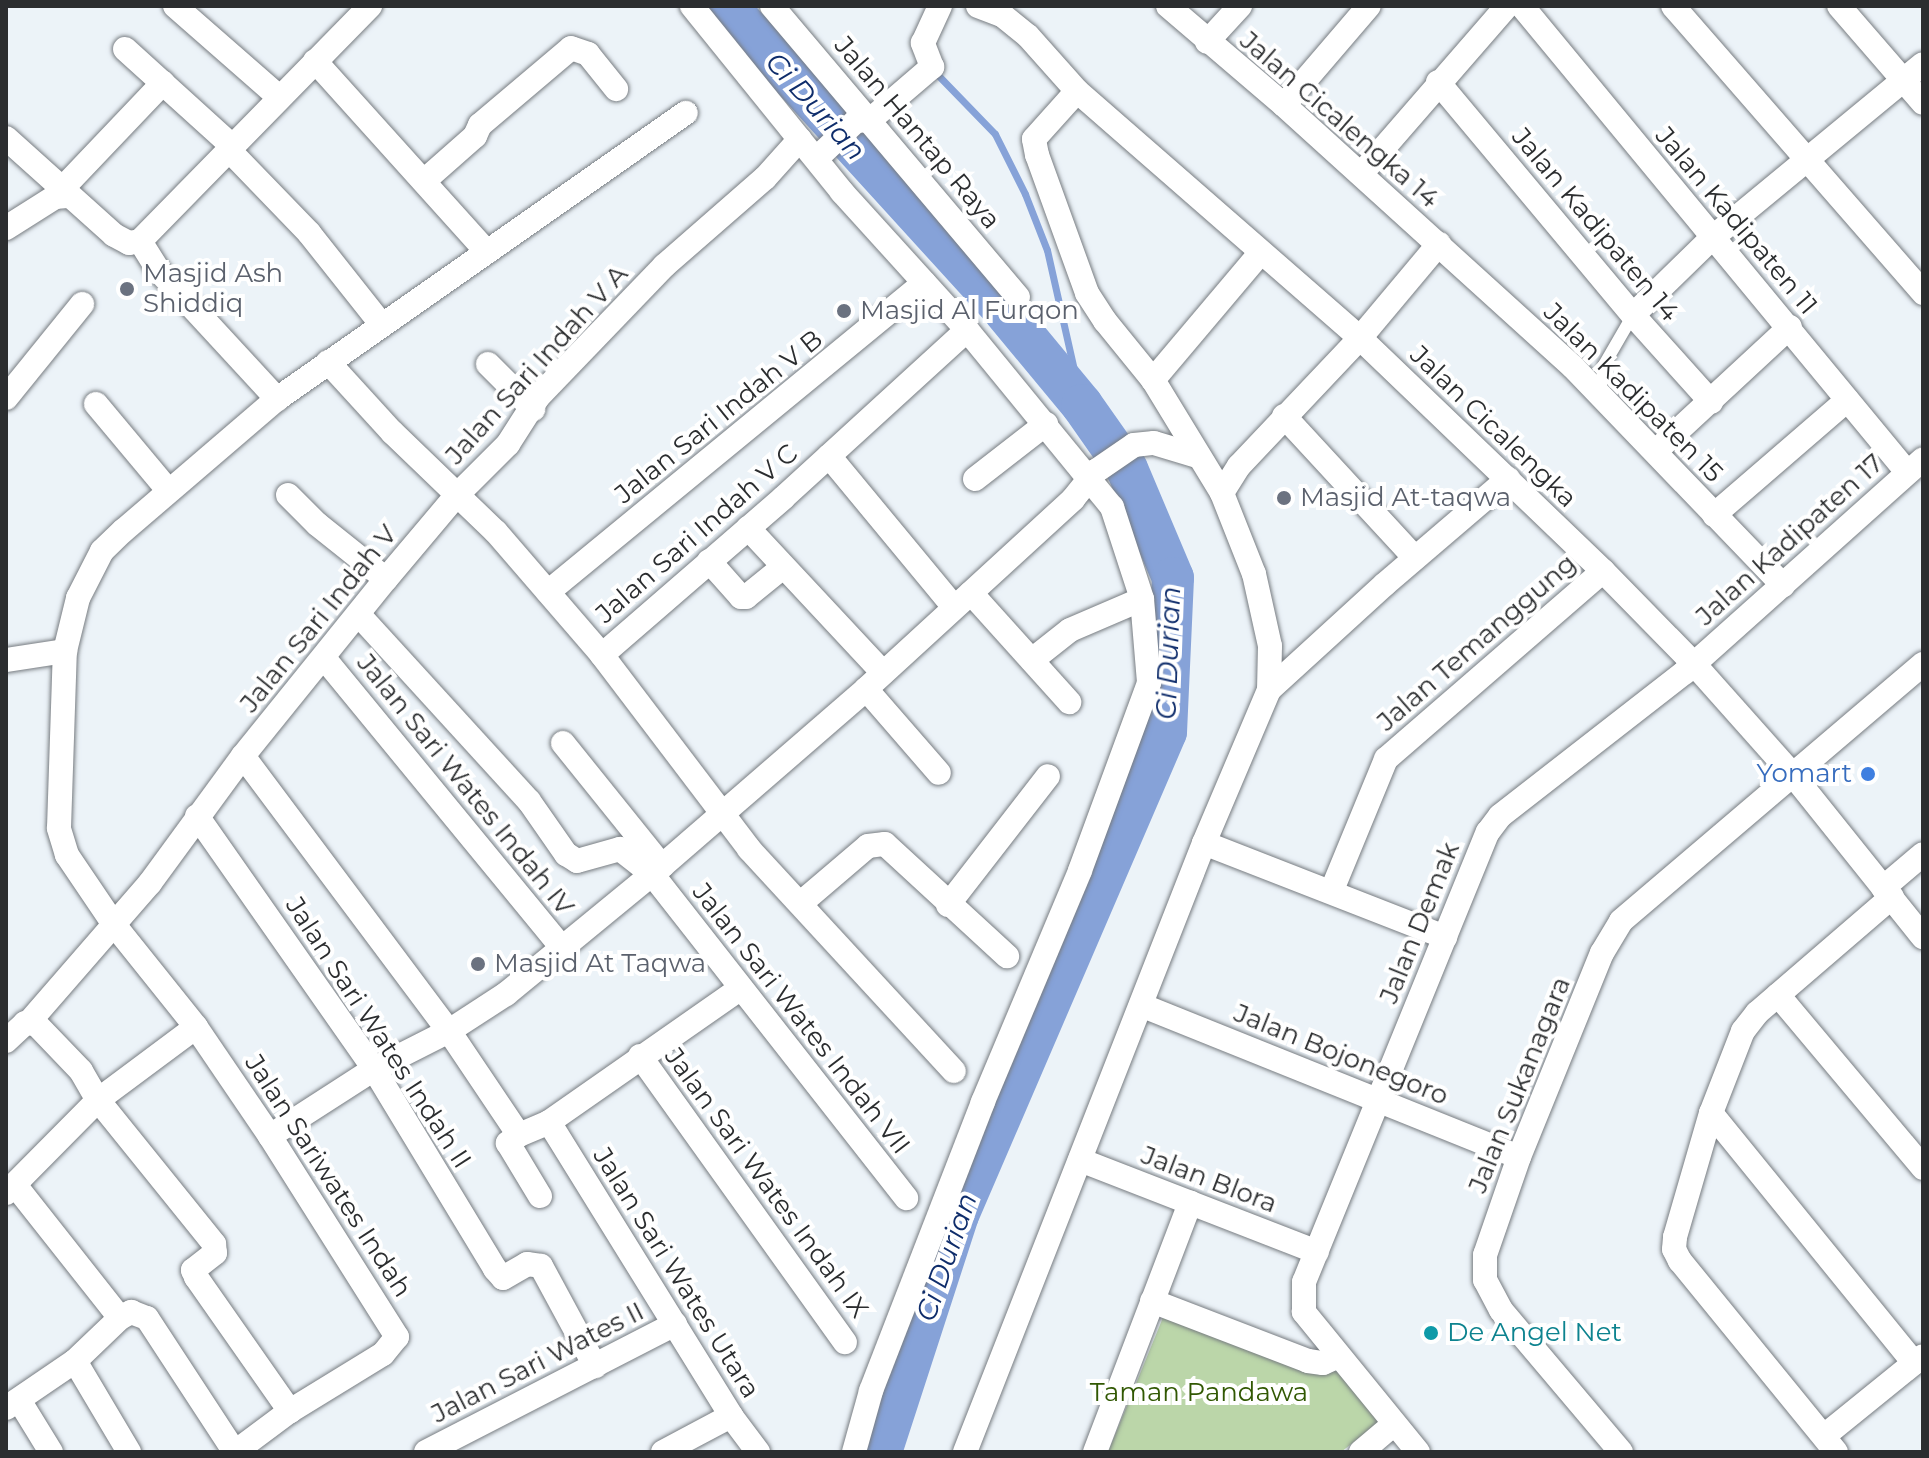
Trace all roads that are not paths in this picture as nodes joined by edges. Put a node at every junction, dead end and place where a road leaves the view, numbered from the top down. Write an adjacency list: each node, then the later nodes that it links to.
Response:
1 (175, 6): 23 (street)
2 (370, 6): 16 (street)
3 (692, 6): 29 (street)
4 (772, 6): 27 (street, Jalan Hantap Raya)
5 (940, 6): 27 (street)
6 (1168, 6): 14 (street, Jalan Cicalengka 14)
7 (1240, 6): 14 (street)
8 (1369, 6): 25 (street)
9 (1507, 6): 18 (street)
10 (1522, 6): 37 (street, Jalan Kadipaten 11)
11 (1673, 6): 32 (street)
12 (1839, 6): 19 (street)
13 (984, 7): 22 (street, Jalan Cicalengka)
14 (1207, 42): 25 (street, Jalan Cicalengka 14)
15 (125, 49): 20 (street)
16 (315, 61): 23 (street); 34 (street)
17 (1923, 64): 19 (street)
18 (1438, 82): 33 (street); 46 (street, Jalan Kadipaten 14)
19 (1901, 82): 24 (street); 32 (street)
20 (163, 83): 30 (street); 35 (street)
21 (616, 89): 34 (street)
22 (1077, 91): 41 (street, Jalan Cicalengka); 53 (street)
23 (279, 97): 30 (street)
24 (1923, 103)
25 (1284, 105): 33 (street, Jalan Cicalengka 14)
26 (686, 113): 40 (street, Jalan Sariwates Indah)
27 (863, 120): 31 (street); 44 (street, Jalan Hantap Raya)
28 (6, 138): 35 (street)
29 (800, 139): 31 (street); 60 (street, Jalan Sari Indah V A)
30 (230, 147): 38 (street); 47 (street)
31 (821, 154): 42 (street)
32 (1808, 160): 37 (street); 43 (street)
33 (1361, 174): 39 (street, Jalan Cicalengka 14)
34 (424, 181): 40 (street)
35 (64, 193): 36 (street); 38 (street)
36 (6, 228)
37 (1712, 238): 46 (street); 48 (street, Jalan Kadipaten 11)
38 (140, 241): 56 (street)
39 (1439, 244): 50 (street); 54 (street, Jalan Kadipaten 15)
40 (487, 252): 47 (street, Jalan Sariwates Indah)
41 (1261, 252): 50 (street, Jalan Cicalengka); 53 (street)
42 (924, 283): 49 (street); 82 (street, Jalan Sari Indah V B)
43 (1923, 293)
44 (1018, 297)
45 (82, 304): 55 (street)
46 (1633, 315): 54 (lane); 58 (street, Jalan Kadipaten 14)
47 (381, 324): 51 (street, Jalan Sariwates Indah)
48 (1790, 327): 57 (street, Jalan Kadipaten 11); 58 (street)
49 (967, 330): 62 (street); 64 (street, Jalan Sari Indah V C)
50 (1360, 338): 61 (street); 69 (street, Jalan Cicalengka)
51 (328, 362): 56 (street, Jalan Sariwates Indah); 73 (street)
52 (488, 364): 60 (street)
53 (1153, 380): 65 (street)
54 (1600, 393): 63 (street, Jalan Kadipaten 15)
55 (6, 398)
56 (277, 399): 70 (street, Jalan Sariwates Indah)
57 (1847, 400): 66 (street, Jalan Kadipaten 11); 74 (street)
58 (1711, 402): 63 (street)
59 (96, 404): 70 (street)
60 (533, 409): 73 (street, Jalan Sari Indah V A)
61 (1284, 416): 71 (street); 76 (street)
62 (1046, 424): 67 (street); 68 (street)
63 (1657, 450): 74 (street, Jalan Kadipaten 15)
64 (829, 456): 75 (street, Jalan Sari Indah V C); 84 (street)
65 (1197, 456): 67 (street); 71 (street)
66 (1915, 465): 81 (street, Jalan Kadipaten 17)
67 (1092, 474): 83 (street); 84 (street)
68 (975, 479)
69 (1508, 479): 76 (street); 79 (street, Jalan Cicalengka)
70 (168, 490): 86 (street, Jalan Sariwates Indah)
71 (1222, 493): 94 (street)
72 (288, 495): 80 (street)
73 (456, 496): 80 (street, Jalan Sari Indah V); 82 (street)
74 (1714, 515): 81 (street, Jalan Kadipaten 15)
75 (748, 528): 77 (street, Jalan Sari Indah V C); 78 (street)
76 (1415, 558): 94 (street)
77 (709, 561): 78 (street); 87 (street, Jalan Sari Indah V C)
78 (783, 567): 93 (street)
79 (1603, 571): 91 (street, Jalan Cicalengka); 106 (street, Jalan Temanggung)
80 (386, 579): 85 (street, Jalan Sari Indah V)
81 (1783, 585): 91 (street, Jalan Kadipaten 17)
82 (548, 592): 87 (street)
83 (1142, 599): 90 (street); 159 (street)
84 (962, 600): 90 (street); 93 (street)
85 (359, 615): 88 (street, Jalan Sari Indah V); 105 (street)
86 (65, 651): 89 (street); 110 (street, Jalan Sariwates Indah)
87 (602, 655): 101 (street)
88 (324, 658): 97 (street, Jalan Sari Indah V); 113 (street, Jalan Sari Wates Indah IV)
89 (6, 660)
90 (1032, 660): 95 (street)
91 (1694, 664): 99 (street, Jalan Cicalengka); 111 (street, Jalan Demak)
92 (1923, 664): 99 (street, Jalan Sukanagara)
93 (874, 681): 98 (street); 101 (street)
94 (1269, 690): 103 (street)
95 (1069, 702)
96 (563, 743): 105 (street)
97 (243, 756): 102 (street, Jalan Sari Indah V); 120 (street)
98 (939, 773)
99 (1793, 775): 107 (street, Jalan Cicalengka); 131 (street, Jalan Sukanagara)
100 (1048, 776): 109 (street)
101 (720, 814): 105 (street); 108 (street)
102 (197, 816): 110 (street, Jalan Sari Indah V); 123 (street, Jalan Sari Wates Indah II)
103 (1204, 843): 106 (street); 117 (street)
104 (1923, 854): 107 (street)
105 (657, 870): 113 (street); 115 (street, Jalan Sari Wates Indah VII)
106 (1332, 890): 111 (street)
107 (1887, 892): 112 (street, Jalan Cicalengka); 116 (street)
108 (801, 903): 109 (street); 124 (street)
109 (948, 905): 114 (street)
110 (115, 926): 118 (street, Jalan Sari Indah V); 119 (street, Jalan Sariwates Indah)
111 (1445, 937): 126 (street, Jalan Demak)
112 (1923, 937)
113 (561, 947): 120 (street)
114 (1007, 956)
115 (740, 989): 122 (street); 136 (street, Jalan Sari Wates Indah VII)
116 (1778, 995): 127 (street); 133 (street)
117 (1141, 1005): 126 (street, Jalan Bojonegoro); 132 (street)
118 (30, 1021): 121 (street, Jalan Sari Indah V); 125 (street)
119 (196, 1027): 125 (street); 130 (street, Jalan Sariwates Indah)
120 (449, 1031): 123 (street); 129 (street)
121 (6, 1041)
122 (640, 1056): 128 (street); 142 (street, Jalan Sari Wates Indah IX)
123 (374, 1069): 130 (street); 146 (street, Jalan Sari Wates Indah II)
124 (954, 1071)
125 (98, 1100): 134 (street); 148 (street)
126 (1378, 1100): 131 (street, Jalan Bojonegoro); 138 (street, Jalan Demak)
127 (1711, 1113): 144 (street); 151 (street)
128 (549, 1122): 129 (street); 141 (street, Jalan Sari Wates Utara)
129 (519, 1135): 135 (street)
130 (270, 1136): 148 (street, Jalan Sariwates Indah)
131 (1519, 1157): 153 (street, Jalan Sukanagara)
132 (1080, 1160): 137 (street, Jalan Blora); 160 (street)
133 (1923, 1168)
134 (11, 1189): 140 (street)
135 (540, 1196)
136 (906, 1198)
137 (1190, 1203): 138 (street, Jalan Blora); 139 (street)
138 (1317, 1252): 143 (street, Jalan Demak)
139 (1152, 1301): 143 (street); 161 (street)
140 (120, 1318): 145 (street); 152 (street)
141 (675, 1324): 146 (street, Jalan Sari Wates II); 149 (street, Jalan Sari Wates Utara)
142 (845, 1342)
143 (1339, 1356): 150 (street)
144 (1919, 1360): 151 (street)
145 (75, 1361): 147 (street); 155 (street)
146 (595, 1366): 156 (street, Jalan Sari Wates II)
147 (13, 1404): 154 (street)
148 (290, 1411): 152 (street, Jalan Sariwates Indah)
149 (731, 1416): 157 (street); 158 (street, Jalan Sari Wates Utara)
150 (1394, 1424): 162 (street); 163 (street)
151 (1830, 1444)
152 (230, 1450)
153 (1617, 1451)
154 (51, 1452)
155 (129, 1452)
156 (426, 1452)
157 (663, 1452)
158 (758, 1452)
159 (854, 1452)
160 (965, 1452)
161 (1095, 1452)
162 (1361, 1452)
163 (1418, 1452)

